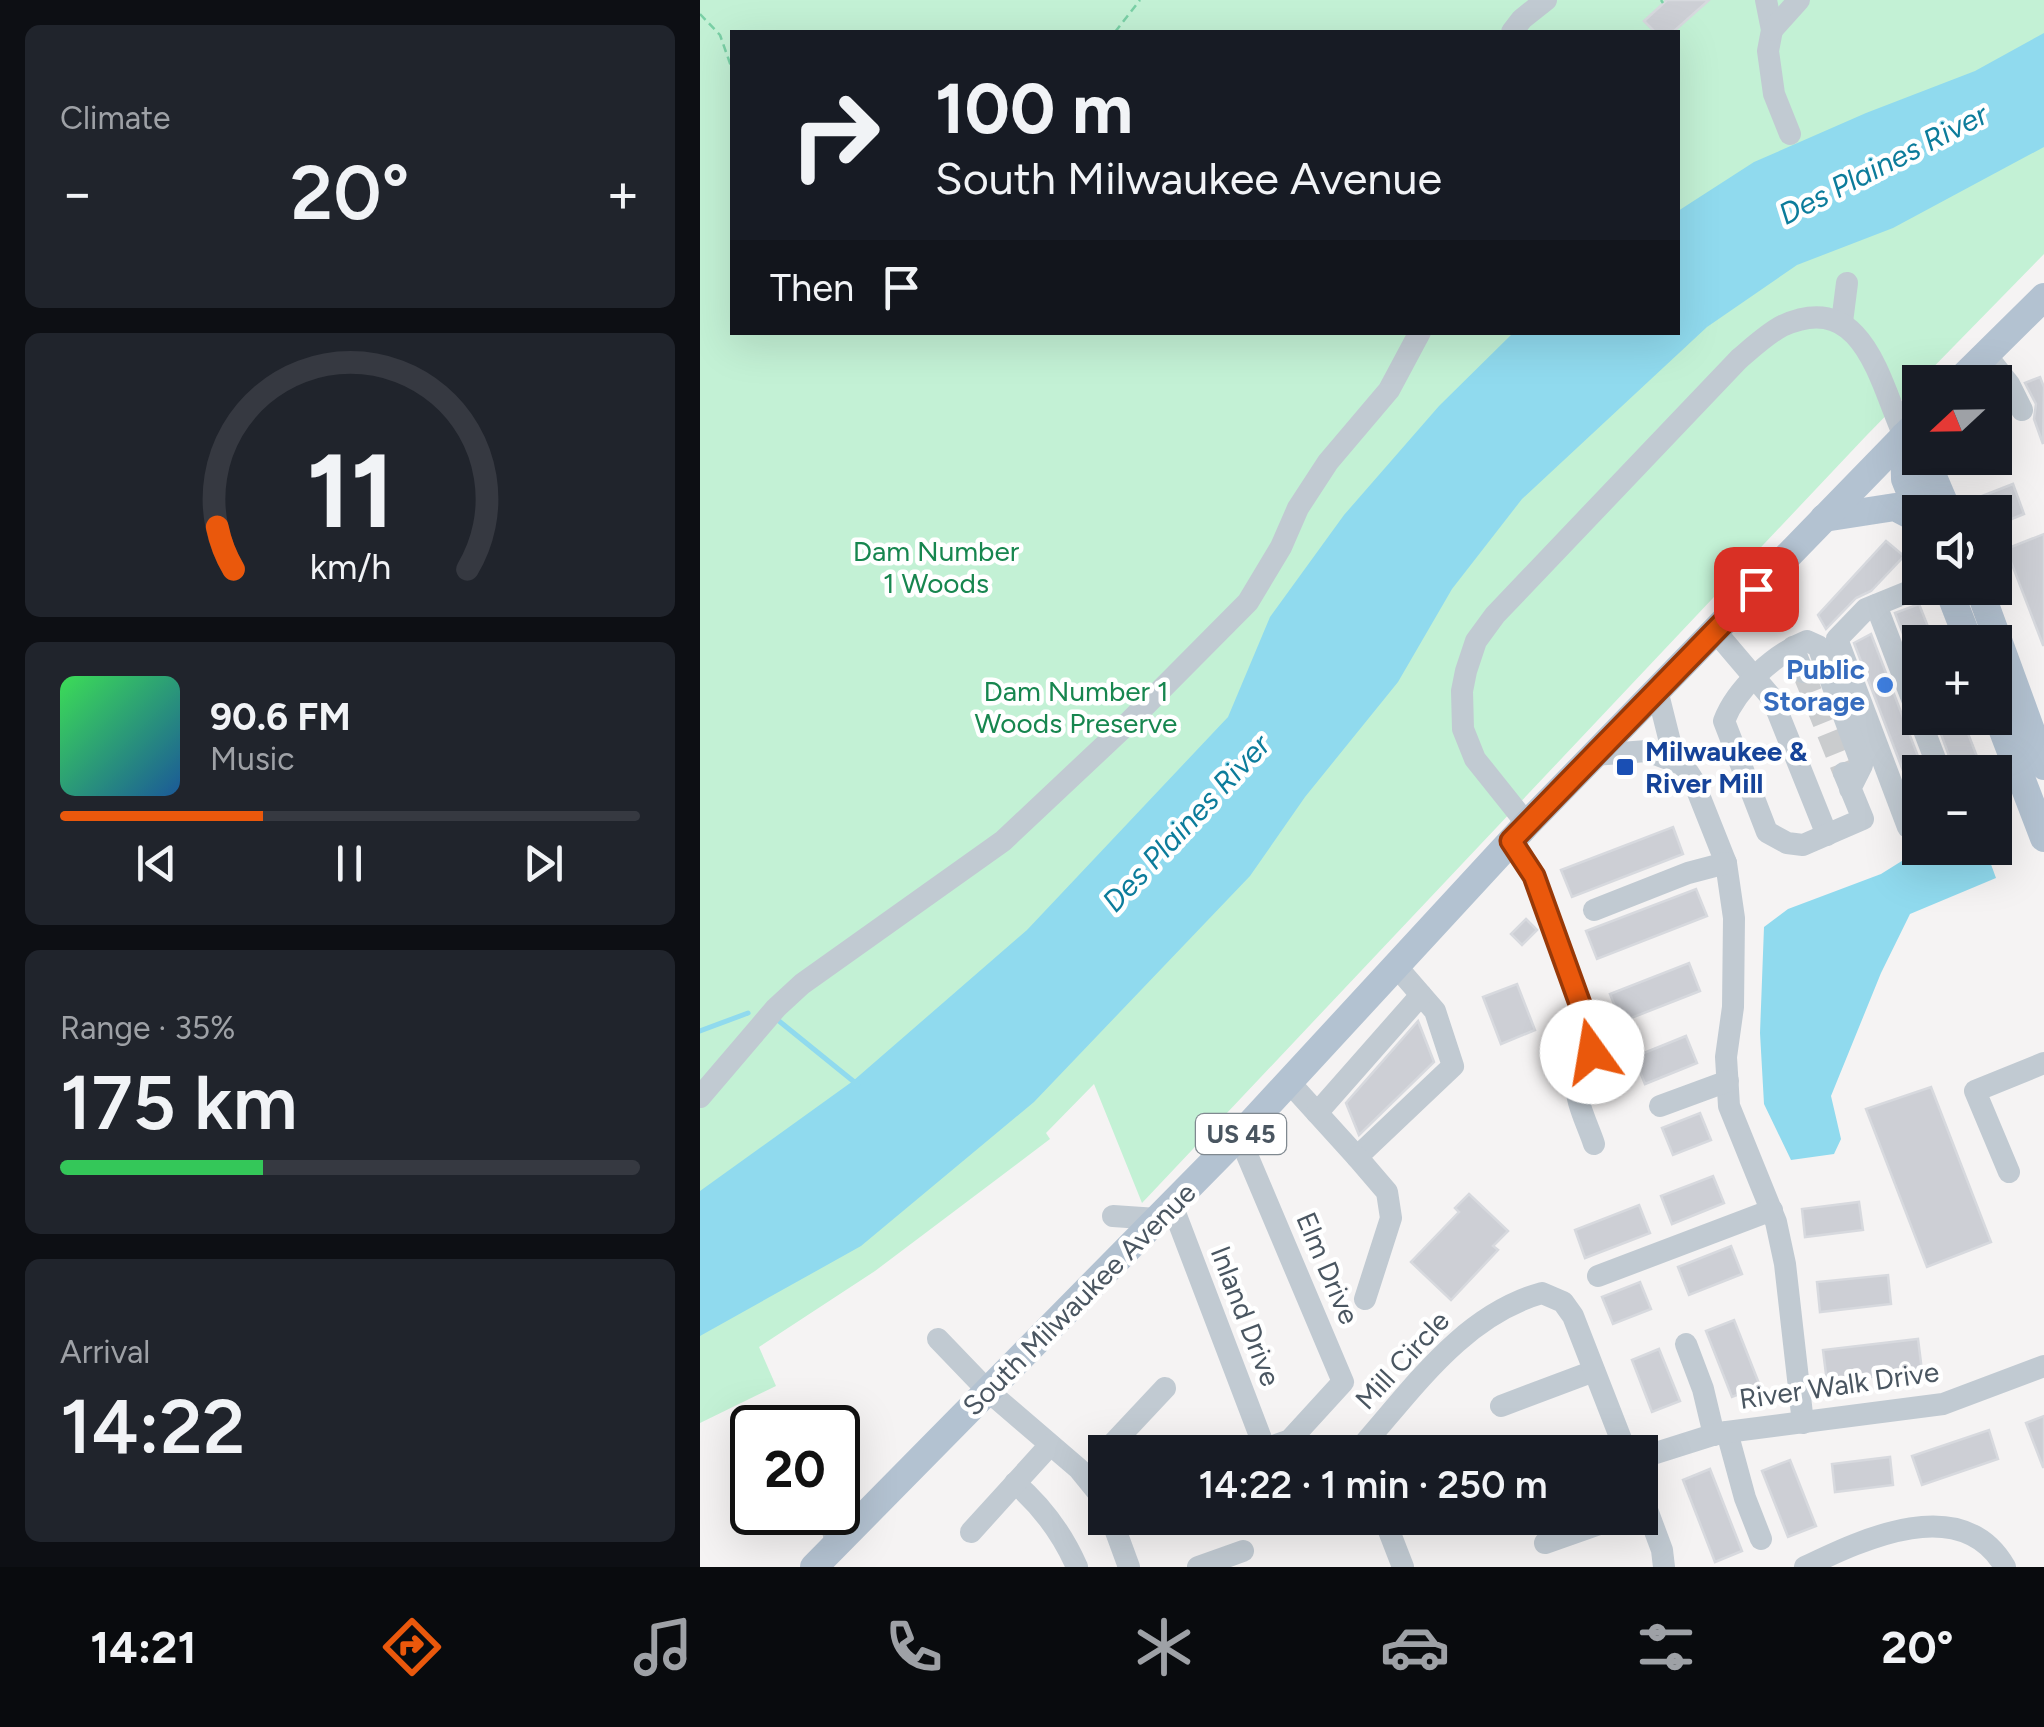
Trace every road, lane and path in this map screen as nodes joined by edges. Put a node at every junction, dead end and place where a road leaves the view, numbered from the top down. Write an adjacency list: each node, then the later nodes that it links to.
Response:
1 (1140, 0): 6 (path)
2 (1546, 0): 7 (street)
3 (1766, 0): 8 (street)
4 (1799, 0): 8 (street)
5 (700, 14): 9 (path)
6 (1117, 30)
7 (1514, 30)
8 (1772, 30): 10 (street)
9 (730, 63)
10 (1790, 134)
11 (1847, 282): 13 (street)
12 (2044, 297): 15 (main road)
13 (1842, 322): 18 (street); 36 (street)
14 (1418, 335): 46 (street)
15 (1986, 355): 16 (main road); 17 (street)
16 (1976, 365)
17 (2022, 410)
18 (1902, 414)
19 (1902, 447): 21 (main road, South Milwaukee Avenue / US 45)
20 (1902, 510): 21 (main road)
21 (1824, 518): 25 (main road, South Milwaukee Avenue / US 45)
22 (1902, 594): 23 (street)
23 (1876, 605): 32 (street); 35 (street)
24 (1986, 605): 34 (main road)
25 (1715, 630): 28 (street); 29 (main road, South Milwaukee Avenue / US 45)
26 (1793, 647): 27 (street); 28 (street); 37 (street)
27 (1803, 672)
28 (1756, 678): 37 (street); 37 (street)
29 (1657, 690): 31 (main road, South Milwaukee Avenue / US 45); 33 (street)
30 (2005, 735): 38 (main road)
31 (1594, 755): 33 (street); 36 (main road, South Milwaukee Avenue / US 45)
32 (1933, 755)
33 (1681, 764): 39 (street)
34 (2044, 766)
35 (1902, 811)
36 (1519, 832): 41 (main road, South Milwaukee Avenue / US 45); 50 (street)
37 (1828, 835)
38 (2044, 838)
39 (1726, 862): 40 (street); 44 (street)
40 (1594, 910)
41 (1396, 966): 42 (street); 45 (main road, South Milwaukee Avenue / US 45)
42 (1421, 995): 48 (street); 51 (street)
43 (2044, 1062): 52 (street)
44 (1728, 1081): 47 (street); 53 (street)
45 (1289, 1082): 48 (street); 49 (main road, South Milwaukee Avenue / US 45)
46 (700, 1097)
47 (1660, 1106)
48 (1317, 1112): 51 (street)
49 (1239, 1136): 54 (main road, South Milwaukee Avenue / US 45); 69 (street, Elm Drive)
50 (1594, 1144)
51 (1357, 1156): 57 (street)
52 (2009, 1172)
53 (1772, 1210): 56 (street); 65 (street)
54 (1164, 1212): 55 (street); 63 (main road, South Milwaukee Avenue / US 45); 68 (street, Inland Drive)
55 (1113, 1216)
56 (1598, 1276)
57 (1365, 1299)
58 (938, 1338): 63 (street)
59 (1686, 1344): 66 (street)
60 (2044, 1366): 65 (street, River Walk Drive)
61 (1594, 1370): 64 (street); 70 (street, Mill Circle); 71 (street, Mill Circle)
62 (1165, 1388): 67 (street)
63 (988, 1391): 72 (street); 86 (main road, South Milwaukee Avenue / US 45)
64 (1501, 1406)
65 (1803, 1423): 66 (street, River Walk Drive)
66 (1720, 1433): 73 (street, River Walk Drive); 84 (street)
67 (1122, 1435)
68 (1259, 1435)
69 (1295, 1435)
70 (1372, 1435)
71 (1619, 1435)
72 (1050, 1445): 75 (street); 77 (street)
73 (1658, 1452)
74 (1088, 1472): 75 (street)
75 (1084, 1476): 76 (street)
76 (1088, 1481)
77 (1015, 1483): 78 (street); 89 (street)
78 (971, 1532)
79 (834, 1535): 86 (street)
80 (1117, 1535): 90 (street)
81 (1391, 1535): 92 (street)
82 (1568, 1535): 85 (street)
83 (1656, 1535): 93 (street)
84 (1761, 1540)
85 (1545, 1543)
86 (836, 1545): 88 (main road, South Milwaukee Avenue / US 45)
87 (1243, 1551): 91 (street)
88 (814, 1567)
89 (1077, 1567)
90 (1129, 1567)
91 (1198, 1567)
92 (1403, 1567)
93 (1664, 1567)
94 (1805, 1567): 95 (street)
95 (2005, 1567)

